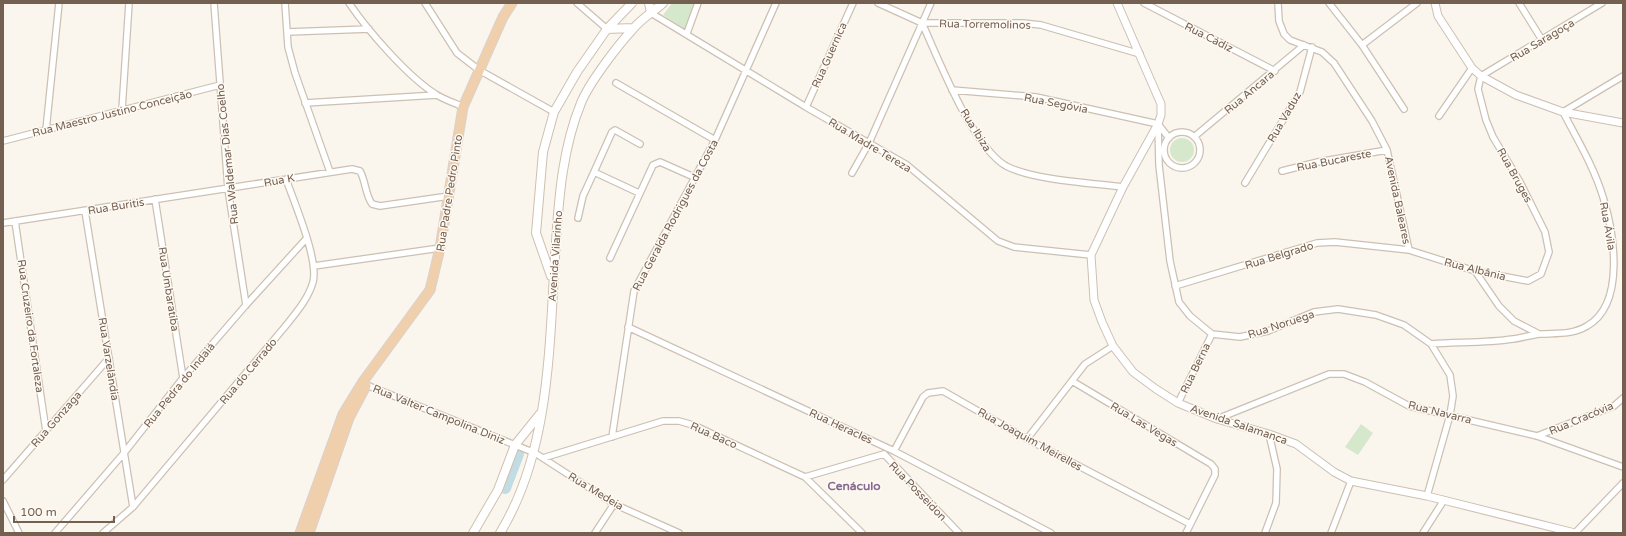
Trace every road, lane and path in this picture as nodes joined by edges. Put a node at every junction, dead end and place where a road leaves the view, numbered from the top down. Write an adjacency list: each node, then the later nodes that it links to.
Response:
1 (59, 3): 57 (street)
2 (129, 3): 51 (street)
3 (214, 3): 44 (street, Rua Waldemar Dias Coelho)
4 (285, 3): 30 (street)
5 (349, 3): 28 (street)
6 (425, 3): 38 (street)
7 (512, 3): 38 (highway, Rua Padre Pedro Pinto)
8 (577, 3): 29 (street)
9 (632, 3): 29 (main road, Avenida Vilarinho)
10 (649, 3): 25 (main road)
11 (662, 3): 25 (main road, Avenida Vilarinho)
12 (698, 3): 31 (street)
13 (776, 3): 39 (street, Rua Geralda Rodrigues da Costa)
14 (853, 3): 49 (street, Rua Guernica)
15 (878, 3): 26 (street, Rua Torremolinos)
16 (931, 3): 26 (street)
17 (1117, 3): 36 (street, Avenida Salamanca)
18 (1144, 3): 40 (street, Rua Cádiz)
19 (1278, 3): 34 (street, Avenida Baleares)
20 (1329, 3): 33 (street)
21 (1417, 3): 33 (street)
22 (1435, 3): 37 (street)
23 (1519, 3): 32 (street)
24 (1602, 3): 32 (street, Rua Saragoça)
25 (651, 13): 27 (main road, Avenida Vilarinho); 31 (street, Rua Madre Tereza)
26 (922, 23): 36 (street, Rua Torremolinos); 45 (street, Rua Ibiza); 62 (street)
27 (633, 28): 29 (main road); 91 (main road, Avenida Vilarinho)
28 (369, 29): 30 (street); 46 (street)
29 (607, 29): 52 (main road, Avenida Vilarinho)
30 (287, 32): 47 (street)
31 (687, 33): 39 (street, Rua Madre Tereza)
32 (1542, 40): 41 (street, Rua Saragoça)
33 (1362, 45): 50 (street)
34 (1304, 46): 35 (street, Avenida Baleares); 40 (street, Rua Ancara)
35 (1312, 48): 64 (street, Avenida Baleares); 73 (street, Rua Vaduz)
36 (1140, 54): 56 (street, Avenida Salamanca)
37 (1472, 68): 41 (street); 54 (street)
38 (479, 70): 48 (highway, Rua Padre Pedro Pinto); 52 (street)
39 (745, 70): 49 (street, Rua Madre Tereza); 61 (street, Rua Geralda Rodrigues da Costa)
40 (1275, 71): 58 (street, Rua Ancara)
41 (1481, 76): 53 (street); 90 (street, Rua Bruges)
42 (1623, 76): 53 (street)
43 (616, 83): 61 (street)
44 (220, 85): 51 (street, Rua Maestro Justino Conceição); 75 (street, Rua Waldemar Dias Coelho)
45 (952, 90): 56 (street, Rua Segóvia); 74 (street, Rua Ibiza)
46 (437, 95): 47 (street); 48 (street)
47 (305, 102): 68 (street)
48 (463, 107): 77 (highway, Rua Padre Pedro Pinto)
49 (806, 107): 62 (street, Rua Madre Tereza)
50 (1404, 109)
51 (122, 110): 57 (street, Rua Maestro Justino Conceição)
52 (554, 112): 91 (main road, Avenida Vilarinho)
53 (1563, 112): 55 (street); 96 (street, Rua Ávila)
54 (1439, 116)
55 (1623, 123)
56 (1158, 124): 59 (street); 66 (street); 74 (street, Avenida Salamanca)
57 (46, 130): 60 (street, Rua Maestro Justino Conceição)
58 (1194, 137): 59 (street); 65 (street)
59 (1169, 138): 65 (street)
60 (3, 140)
61 (715, 140): 71 (street, Rua Geralda Rodrigues da Costa)
62 (868, 143): 70 (street); 86 (street, Rua Madre Tereza)
63 (640, 144): 69 (street)
64 (1387, 150): 67 (street, Rua Bucareste); 85 (street, Avenida Baleares)
65 (1166, 159): 66 (street)
66 (1159, 165): 92 (street)
67 (1282, 171)
68 (330, 172): 72 (street, Rua K); 77 (street, Rua K)
69 (594, 172): 76 (street); 80 (street)
70 (852, 173)
71 (696, 178): 76 (street); 94 (street, Rua Geralda Rodrigues da Costa)
72 (286, 179): 75 (street, Rua K); 83 (street, Rua do Cerrado)
73 (1245, 183)
74 (1123, 187): 86 (street, Avenida Salamanca)
75 (228, 189): 78 (street, Rua Buritis); 93 (street, Rua Waldemar Dias Coelho)
76 (639, 193): 87 (street)
77 (449, 196): 84 (highway, Rua Padre Pedro Pinto)
78 (154, 200): 79 (street, Rua Buritis); 100 (street, Rua Umbaratiba)
79 (85, 211): 81 (street, Rua Buritis); 99 (street, Rua Varzelândia)
80 (578, 218)
81 (15, 221): 82 (street, Rua Buritis); 108 (street, Rua Cruzeiro da Fortaleza)
82 (3, 223)
83 (306, 238): 88 (street, Rua do Cerrado); 93 (street, Rua Pedra do Indaiá)
84 (440, 248): 88 (street); 102 (highway, Rua Padre Pedro Pinto)
85 (1409, 250): 89 (street, Rua Albânia); 92 (street, Rua Belgrado)
86 (1091, 255): 98 (street, Avenida Salamanca)
87 (610, 258)
88 (314, 266): 129 (street, Rua do Cerrado)
89 (1475, 271): 90 (street, Rua Albânia); 96 (street)
90 (1541, 274)
91 (553, 282): 105 (main road, Avenida Vilarinho)
92 (1175, 286): 95 (street)
93 (246, 304): 100 (street, Rua Pedra do Indaiá)
94 (628, 326): 111 (street, Rua Geralda Rodrigues da Costa); 114 (street, Rua Heracles)
95 (1212, 334): 97 (street, Rua Noruega); 104 (street, Rua Berna)
96 (1539, 334): 97 (street, Rua Ávila)
97 (1431, 344): 106 (street, Rua Noruega)
98 (1112, 346): 101 (street); 104 (street, Avenida Salamanca)
99 (109, 358): 108 (street, Rua Gonzaga); 116 (street, Rua Varzelândia)
100 (183, 378): 116 (street, Rua Pedra do Indaiá)
101 (1072, 381): 112 (street); 130 (street, Rua Las Vegas)
102 (364, 384): 113 (street, Rua Valter Campolina Diniz); 134 (highway, Rua Padre Pedro Pinto); 135 (highway, Rua Padre Pedro Pinto)
103 (1623, 398): 110 (street, Rua Cracóvia)
104 (1178, 402): 107 (street, Avenida Salamanca)
105 (541, 414): 113 (main road); 117 (main road, Avenida Vilarinho)
106 (1450, 415): 107 (street, Rua Navarra); 110 (street, Rua Navarra); 125 (street, Rua Noruega)
107 (1217, 419): 109 (street, Avenida Salamanca)
108 (46, 431): 122 (street, Rua Gonzaga)
109 (1268, 434): 123 (street, Avenida Salamanca); 144 (street)
110 (1537, 436): 120 (street, Rua Navarra)
111 (612, 437): 119 (street, Rua Baco); 121 (street, Rua Baco)
112 (1027, 439): 115 (street, Rua Joaquim Meirelles); 130 (street, Rua Joaquim Meirelles)
113 (516, 444): 117 (street, Rua Medeia); 136 (main road)
114 (885, 446): 115 (street, Rua Heracles); 118 (street, Rua Posseidon)
115 (894, 451): 142 (street, Rua Heracles)
116 (124, 453): 129 (street, Rua Varzelândia); 132 (street, Rua Pedra do Indaiá)
117 (534, 453): 119 (street, Rua Medeia); 137 (main road, Avenida Vilarinho)
118 (884, 454): 121 (street); 141 (street, Rua Posseidon)
119 (542, 458): 128 (street, Rua Medeia)
120 (1623, 467)
121 (805, 477): 140 (street, Rua Baco)
122 (3, 480)
123 (1351, 481): 125 (street, Avenida Salamanca); 145 (street)
124 (1623, 483): 147 (street)
125 (1427, 496): 126 (street, Avenida Salamanca)
126 (1444, 500): 146 (street); 147 (street, Avenida Salamanca)
127 (3, 501): 131 (street)
128 (614, 504): 138 (street); 139 (street, Rua Medeia)
129 (133, 507): 133 (street, Rua do Cerrado)
130 (1190, 524): 143 (street)
131 (19, 533)
132 (55, 533)
133 (103, 533)
134 (300, 533)
135 (309, 533)
136 (473, 533)
137 (500, 533)
138 (595, 533)
139 (679, 533)
140 (862, 533)
141 (959, 533)
142 (1051, 533)
143 (1186, 533)
144 (1265, 533)
145 (1331, 533)
146 (1423, 533)
147 (1575, 533)

